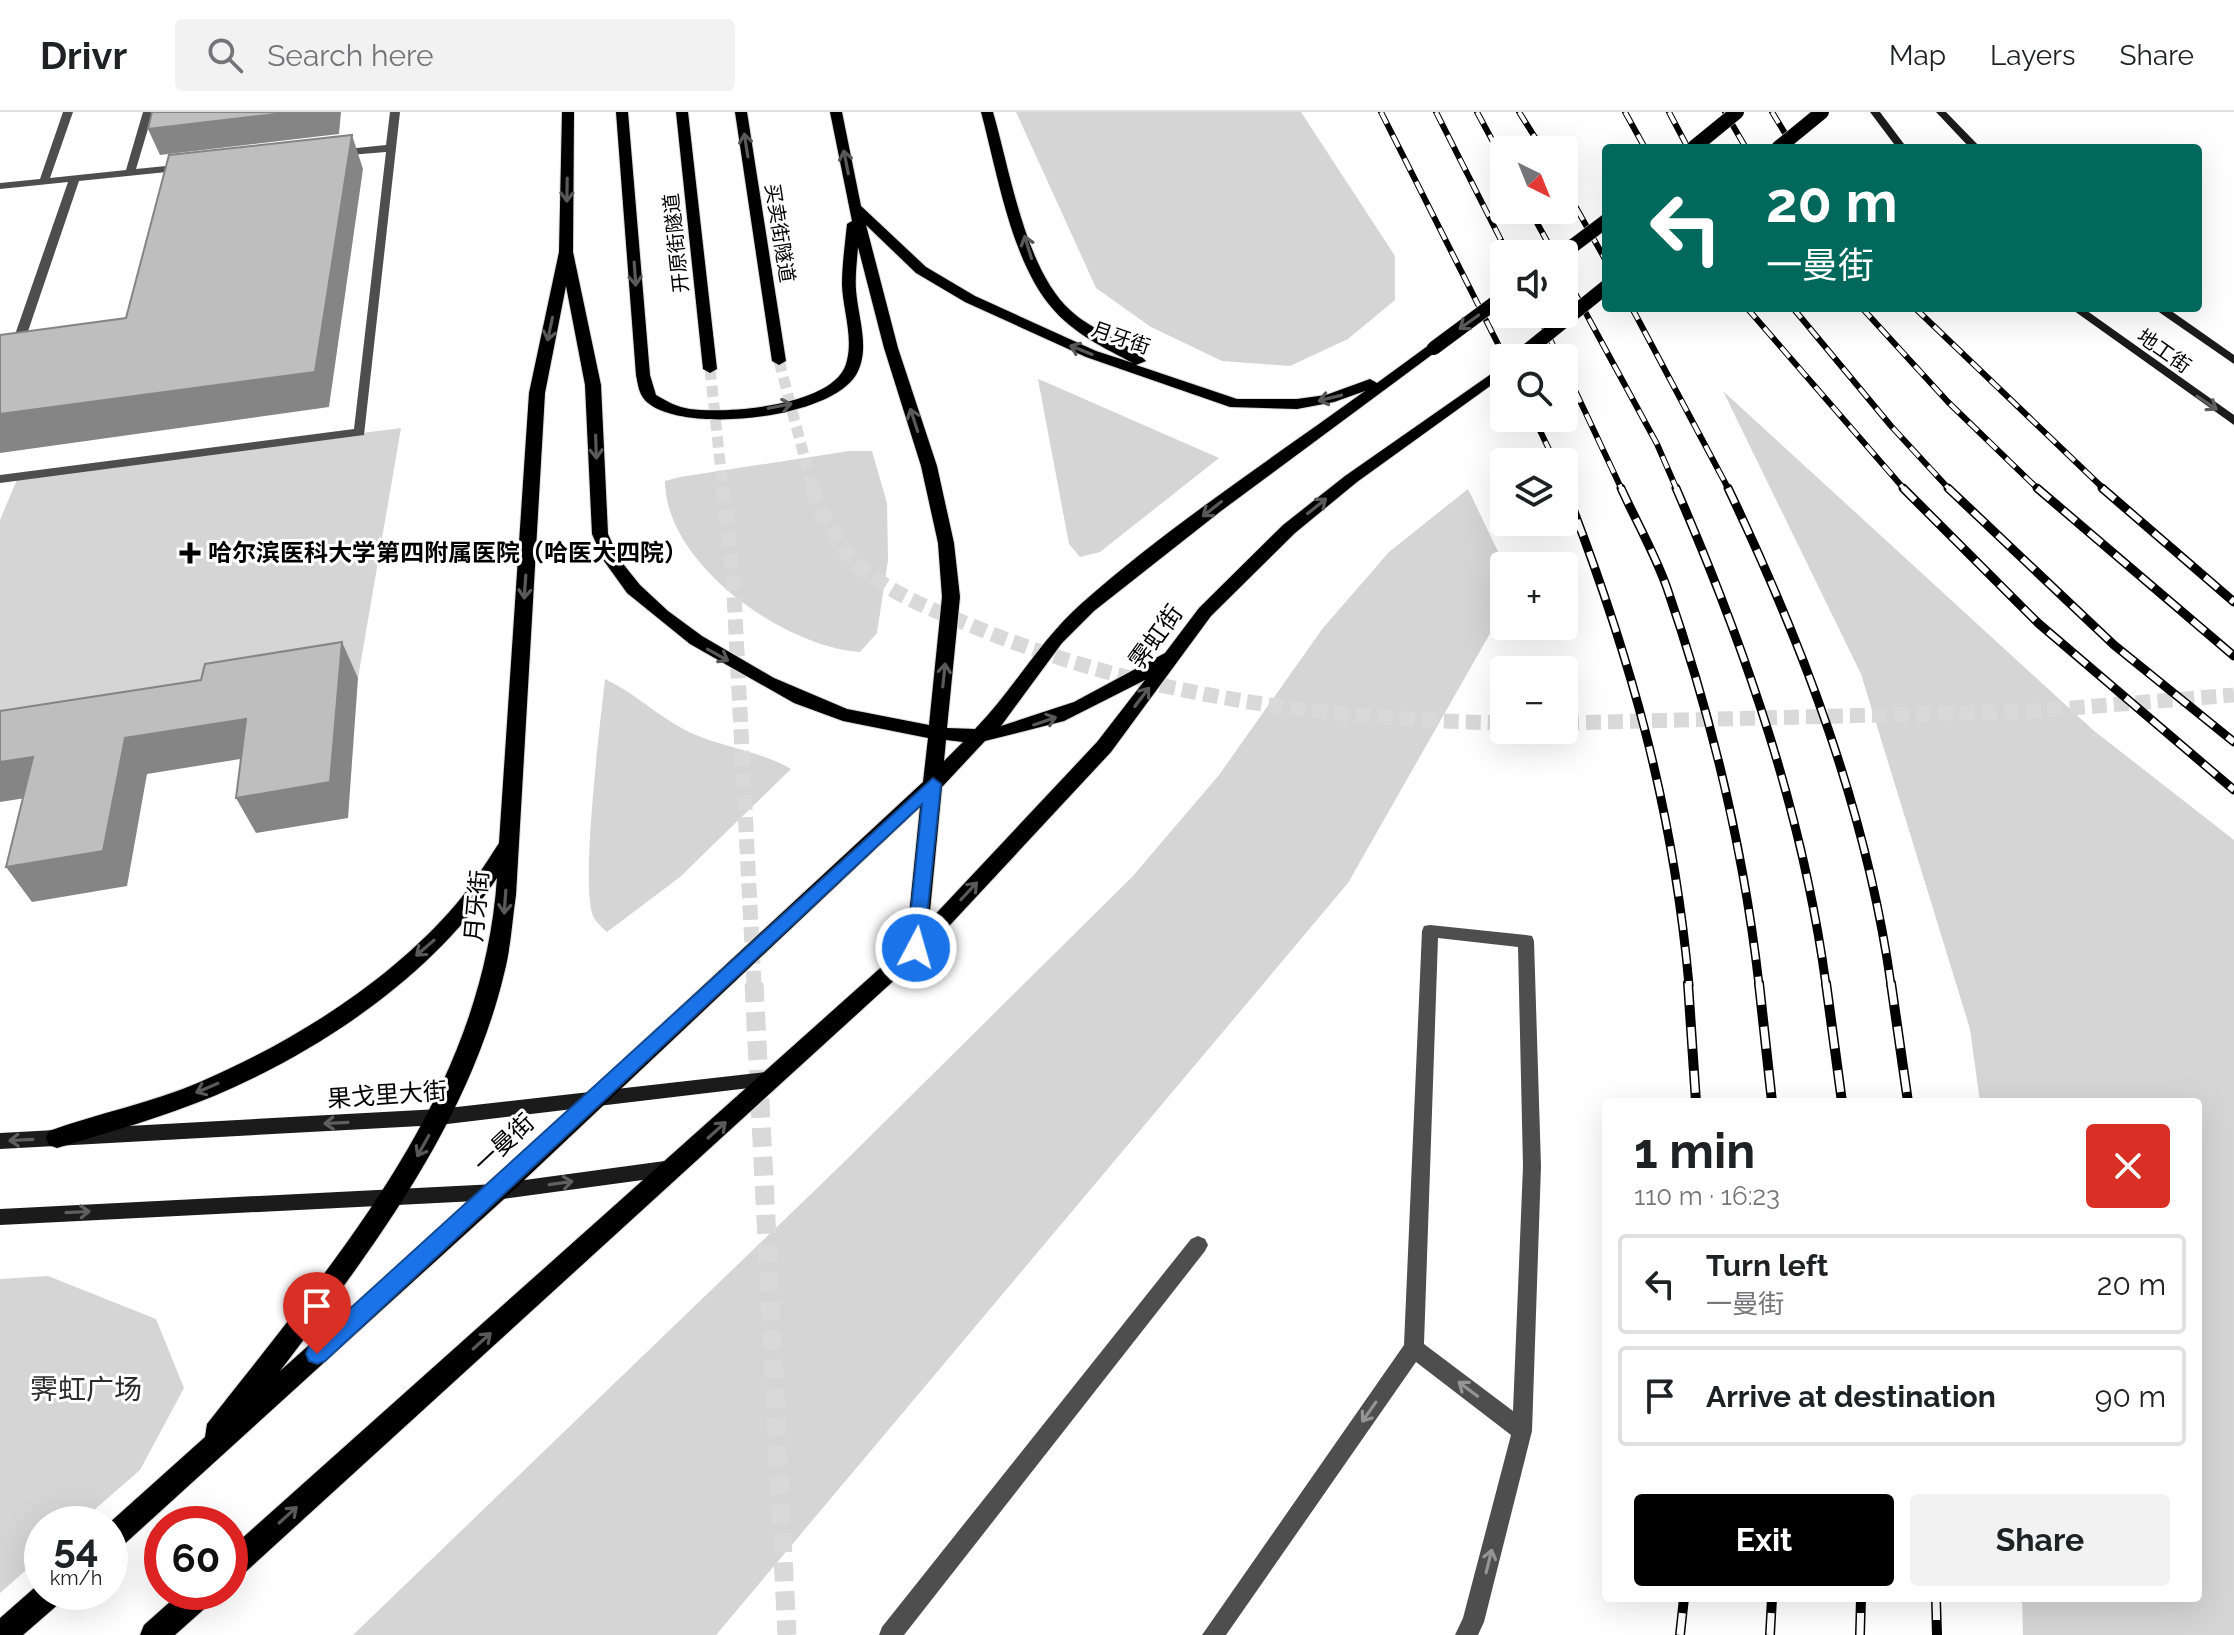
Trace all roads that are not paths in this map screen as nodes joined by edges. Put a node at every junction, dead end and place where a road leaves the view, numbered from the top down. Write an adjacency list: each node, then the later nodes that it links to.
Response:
1 (68, 112): 24 (lane)
2 (148, 112): 22 (lane)
3 (395, 112): 18 (lane)
4 (568, 112): 30 (main road, 月牙街, one-way to 30)
5 (622, 112): 27 (main road, one-way to 27)
6 (682, 112): 41 (main road, 开原街隧道)
7 (741, 112): 40 (main road, 买卖街隧道, one-way to 7)
8 (836, 112): 27 (main road, one-way to 8)
9 (987, 112): 44 (main road, one-way to 9)
10 (1737, 112): 14 (main road, bridge)
11 (1822, 112): 15 (main road, bridge)
12 (1875, 112): 16 (main road)
13 (1941, 112): 17 (main road)
14 (1698, 144)
15 (1783, 144)
16 (1899, 144)
17 (1972, 144)
18 (391, 148): 19 (lane); 46 (lane)
19 (330, 154)
20 (191, 167): 21 (lane)
21 (176, 168): 22 (lane); 25 (lane)
22 (130, 173): 23 (lane)
23 (75, 178): 24 (lane); 37 (lane)
24 (44, 181): 26 (lane)
25 (172, 182)
26 (0, 186)
27 (855, 207): 44 (main road, 月牙街, one-way to 27); 48 (main road, one-way to 27)
28 (1602, 224): 29 (main road, bridge)
29 (1578, 242)
30 (566, 252): 48 (main road, 月牙街, one-way to 48); 51 (main road, 月牙街, one-way to 51)
31 (1602, 290): 35 (main road, bridge)
32 (1490, 306): 42 (main road, one-way to 42, bridge)
33 (2082, 312): 45 (main road, 地工街, one-way to 45)
34 (2165, 312): 39 (main road, 地工街)
35 (1535, 344)
36 (29, 350): 37 (lane)
37 (15, 352): 38 (lane)
38 (0, 354)
39 (2234, 360)
40 (779, 361)
41 (710, 369)
42 (1403, 370): 44 (main road, 月牙街, one-way to 44); 49 (main road, one-way to 49)
43 (1490, 380): 47 (main road, 霁虹街, one-way to 43)
44 (1185, 386)
45 (2234, 421)
46 (0, 479)
47 (1177, 652): 49 (main road, 月牙街, one-way to 47); 52 (main road, 霁虹街, one-way to 47)
48 (938, 730): 49 (main road, 月牙街); 50 (main road)
49 (981, 735): 50 (main road)
50 (933, 784): 52 (main road); 54 (main road, 一曼街)
51 (509, 844): 55 (main road, 月牙街, one-way to 55); 56 (main road, one-way to 56)
52 (916, 948): 53 (main road)
53 (776, 1078): 54 (main road, 果戈里大街); 58 (main road, one-way to 53)
54 (590, 1102): 55 (main road, 果戈里大街); 59 (main road, 一曼街)
55 (439, 1117): 56 (main road, 果戈里大街, one-way to 56); 60 (main road, 月牙街, one-way to 60)
56 (57, 1138): 57 (main road, 果戈里大街, one-way to 57)
57 (0, 1141)
58 (676, 1167): 59 (main road, one-way to 58); 67 (main road, one-way to 58)
59 (496, 1192): 60 (main road); 65 (main road, 一曼街)
60 (395, 1198): 61 (main road, one-way to 60); 65 (main road, 月牙街)
61 (0, 1217)
62 (1198, 1245): 73 (lane)
63 (1414, 1348): 64 (lane, one-way to 63); 64 (lane); 74 (lane, one-way to 74)
64 (1522, 1431): 70 (lane, one-way to 64)
65 (184, 1475): 66 (main road, 一曼街)
66 (128, 1524)
67 (248, 1551)
68 (30, 1610): 71 (main road)
69 (182, 1610): 72 (main road)
70 (1470, 1631)
71 (2, 1635)
72 (154, 1635)
73 (890, 1635)
74 (1213, 1635)

